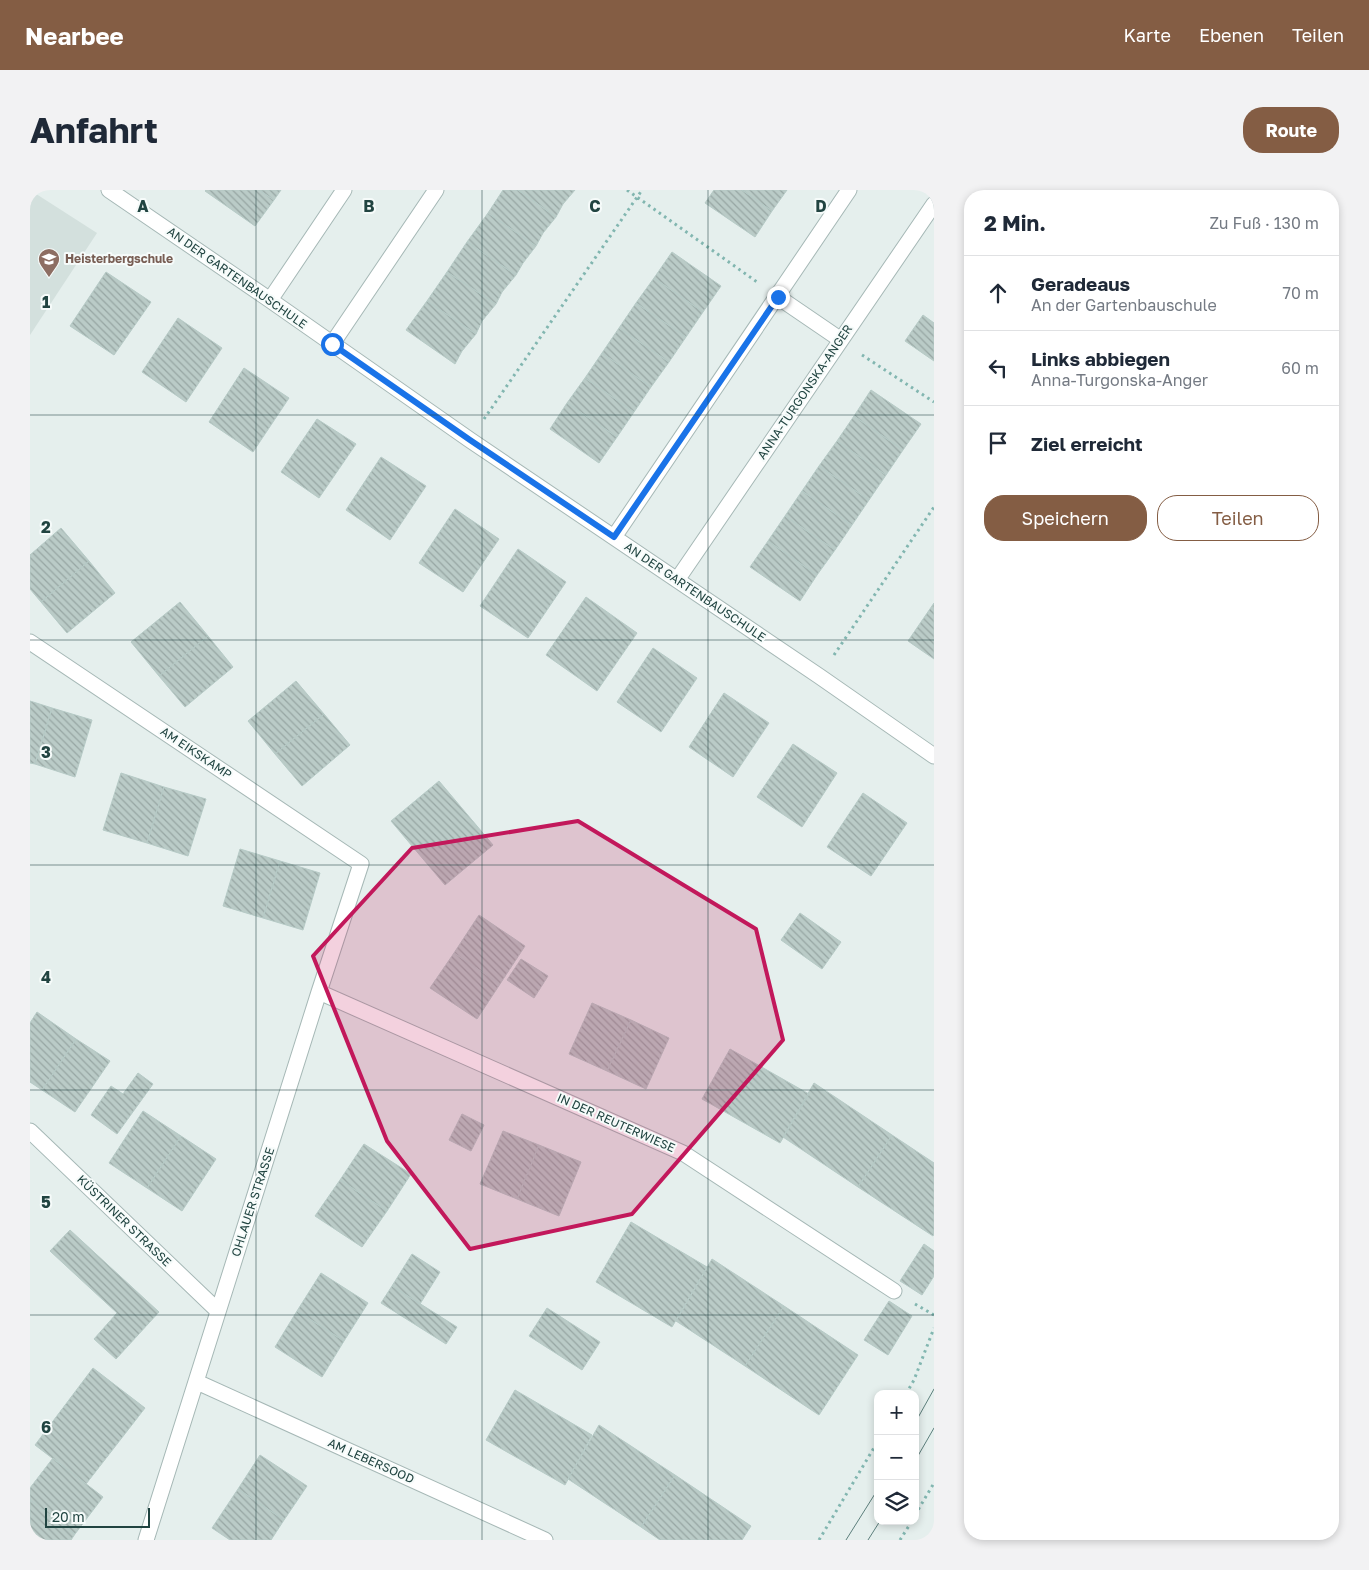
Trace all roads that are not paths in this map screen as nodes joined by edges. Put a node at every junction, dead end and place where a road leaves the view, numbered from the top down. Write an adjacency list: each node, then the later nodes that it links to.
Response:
1 (109, 190): 7 (street, AN DER GARTENBAUSCHULE)
2 (344, 190): 7 (street)
3 (436, 190): 9 (street)
4 (849, 190): 6 (street)
5 (934, 204): 8 (street, ANNA-TURGONSKA-ANGER)
6 (778, 297): 8 (street); 10 (street)
7 (270, 300): 9 (street, AN DER GARTENBAUSCHULE)
8 (841, 340): 11 (street, ANNA-TURGONSKA-ANGER)
9 (332, 344): 10 (street, AN DER GARTENBAUSCHULE)
10 (614, 537): 11 (street, AN DER GARTENBAUSCHULE)
11 (677, 580): 13 (street, AN DER GARTENBAUSCHULE)
12 (30, 642): 14 (street, AM EIKSKAMP)
13 (934, 756)
14 (362, 864): 15 (street, OHLAUER STRASSE)
15 (319, 992): 17 (street, IN DER REUTERWIESE); 18 (street, OHLAUER STRASSE)
16 (30, 1131): 18 (street, KÜSTRINER STRASSE)
17 (894, 1291)
18 (218, 1311): 19 (street, OHLAUER STRASSE)
19 (197, 1382): 20 (street, OHLAUER STRASSE); 21 (street, AM LEBERSOOD)
20 (146, 1540)
21 (545, 1540)

